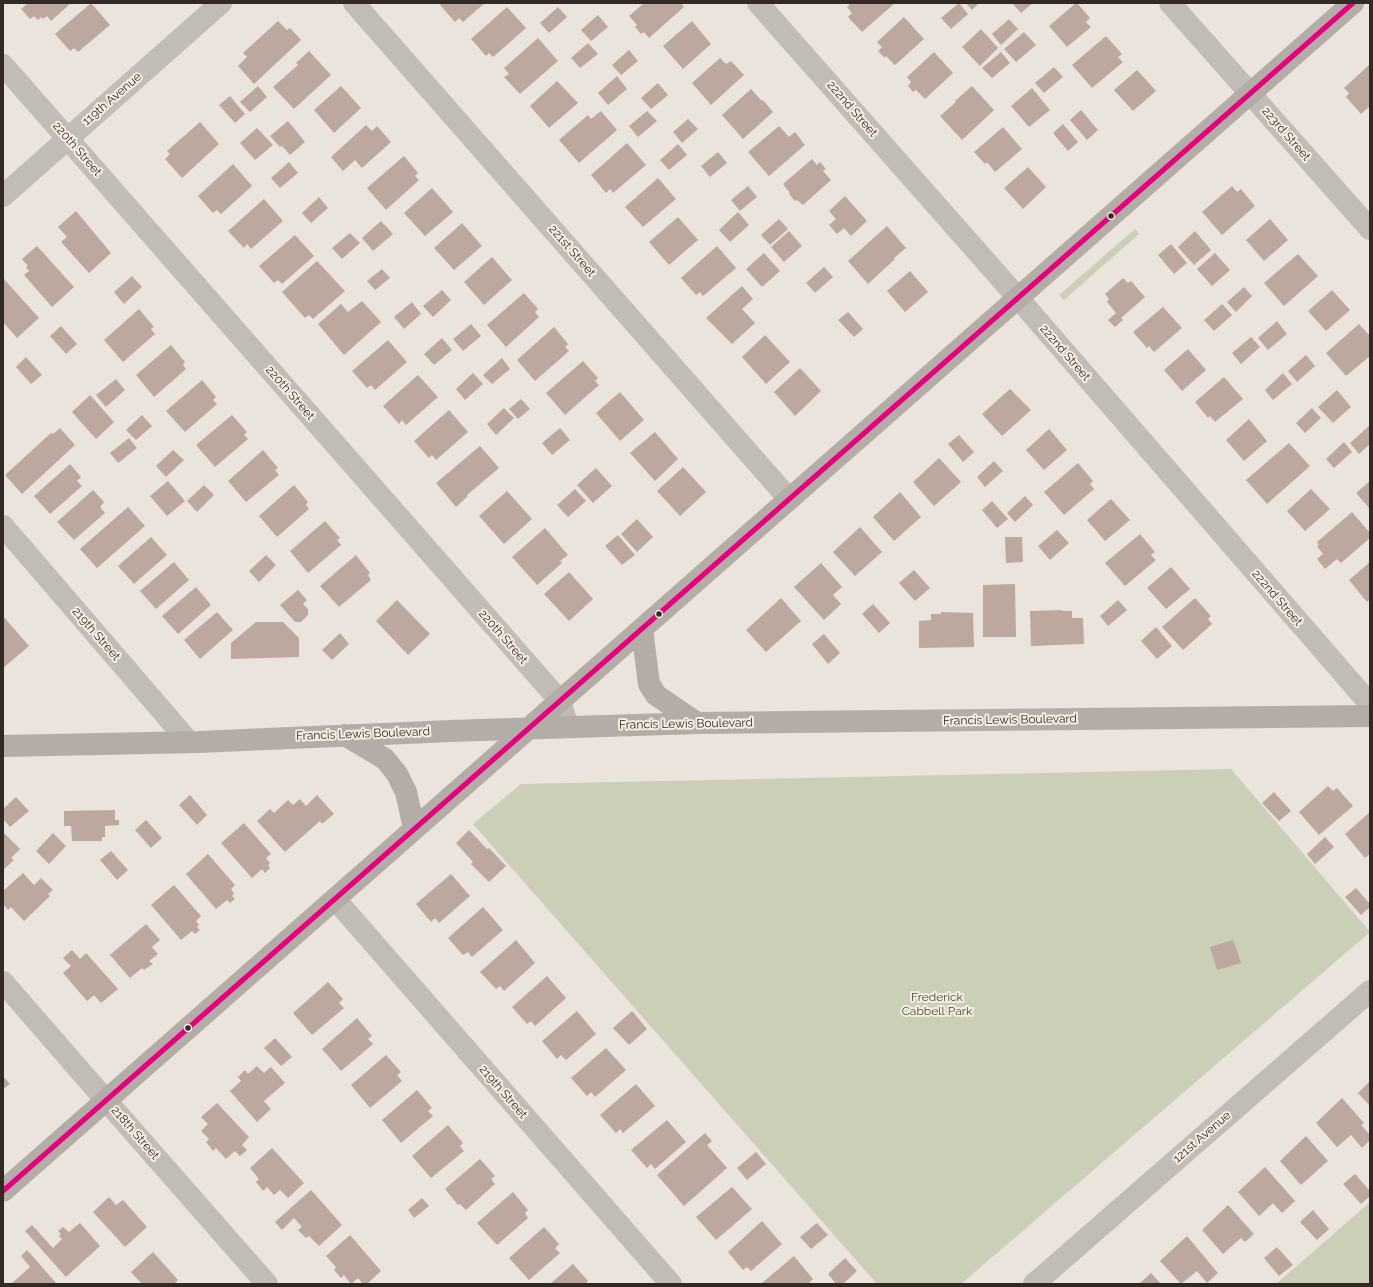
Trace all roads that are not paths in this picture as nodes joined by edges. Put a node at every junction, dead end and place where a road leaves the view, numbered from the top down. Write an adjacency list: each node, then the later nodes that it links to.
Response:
1 (221, 3): 8 (street, 119th Avenue)
2 (354, 3): 12 (street, 221st Street)
3 (758, 3): 11 (street, 222nd Street)
4 (1170, 3): 7 (street, 223rd Street)
5 (1353, 3): 7 (street)
6 (3, 65): 8 (street, 220th Street)
7 (1250, 94): 10 (street, 223rd Street); 11 (street)
8 (68, 139): 9 (street, 119th Avenue); 15 (street, 220th Street)
9 (3, 196)
10 (1370, 229)
11 (1018, 298): 12 (street); 16 (street, 222nd Street)
12 (789, 499): 14 (street)
13 (3, 526): 22 (street, 219th Street)
14 (642, 629): 15 (street); 18 (street)
15 (560, 701): 19 (street, 220th Street); 20 (street)
16 (1370, 704)
17 (1370, 716): 18 (street, Francis Lewis Boulevard)
18 (697, 723): 19 (street, Francis Lewis Boulevard)
19 (568, 727): 20 (street, Francis Lewis Boulevard)
20 (528, 728): 21 (street, Francis Lewis Boulevard); 24 (street)
21 (345, 735): 22 (street, Francis Lewis Boulevard); 24 (street)
22 (189, 742): 23 (street, Francis Lewis Boulevard)
23 (3, 746)
24 (414, 828): 25 (street)
25 (335, 899): 28 (street); 31 (street, 219th Street)
26 (3, 982): 28 (street, 218th Street)
27 (1370, 991): 32 (street, 121st Avenue)
28 (106, 1100): 29 (street); 30 (street, 218th Street)
29 (3, 1191)
30 (267, 1284)
31 (671, 1284)
32 (1034, 1284)

